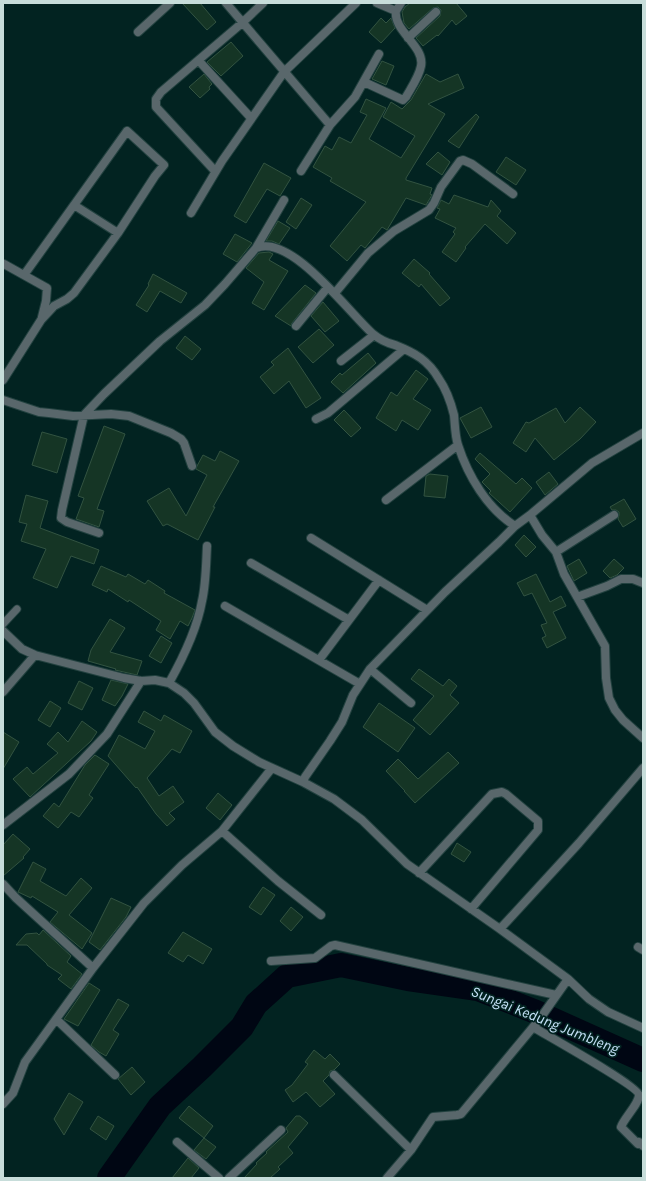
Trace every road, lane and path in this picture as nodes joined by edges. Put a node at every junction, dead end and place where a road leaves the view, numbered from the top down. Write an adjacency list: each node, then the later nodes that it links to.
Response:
1 (170, 3): 10 (street)
2 (226, 3): 9 (street)
3 (263, 3): 9 (street)
4 (356, 3): 14 (street)
5 (377, 3): 7 (street)
6 (401, 3): 7 (street)
7 (396, 11): 11 (street)
8 (436, 12): 11 (street)
9 (242, 23): 13 (street); 14 (street)
10 (138, 32)
11 (408, 38): 15 (street)
12 (379, 54): 15 (street)
13 (198, 61): 16 (street); 18 (street)
14 (284, 72): 16 (street); 17 (street)
15 (364, 82): 17 (street)
16 (251, 118): 18 (street)
17 (330, 125): 19 (street)
18 (215, 171): 23 (street)
19 (301, 171)
20 (513, 194): 29 (street)
21 (284, 200): 25 (street)
22 (74, 205): 24 (street); 24 (street); 27 (street)
23 (191, 213)
24 (118, 233): 30 (street)
25 (256, 248): 28 (street); 37 (street)
26 (4, 264): 27 (street)
27 (24, 275): 30 (street)
28 (328, 287): 29 (street); 31 (street)
29 (334, 293): 32 (street)
30 (41, 320): 35 (street)
31 (296, 326)
32 (374, 335): 33 (street); 34 (street)
33 (404, 349): 38 (street); 40 (street)
34 (341, 361)
35 (3, 380)
36 (3, 400): 37 (street)
37 (84, 416): 41 (street); 46 (street)
38 (316, 420)
39 (643, 433): 43 (street)
40 (458, 445): 42 (street); 45 (street)
41 (192, 466)
42 (386, 500)
43 (530, 515): 45 (street); 49 (street)
44 (614, 515): 49 (street)
45 (514, 526): 56 (street)
46 (99, 533)
47 (310, 538): 51 (street)
48 (207, 546): 64 (street)
49 (556, 552): 53 (street)
50 (251, 563): 57 (street)
51 (378, 580): 56 (street); 57 (street)
52 (643, 583): 53 (street)
53 (577, 597): 68 (street)
54 (225, 606): 61 (street)
55 (17, 609): 58 (lane)
56 (427, 610): 62 (street)
57 (349, 620): 61 (street)
58 (3, 624)
59 (3, 631): 60 (street)
60 (35, 655): 63 (street); 66 (street)
61 (319, 660): 65 (street)
62 (370, 668): 65 (street); 67 (street)
63 (141, 681): 64 (street); 72 (street)
64 (169, 684): 69 (street)
65 (360, 684): 71 (street)
66 (3, 692)
67 (411, 703)
68 (643, 738)
69 (272, 768): 71 (street); 73 (street)
70 (643, 768): 78 (street)
71 (303, 782): 74 (street)
72 (3, 825)
73 (222, 831): 77 (street); 80 (street)
74 (419, 873): 76 (street); 76 (street)
75 (3, 884): 80 (street)
76 (471, 909): 78 (street)
77 (321, 915)
78 (500, 929): 81 (street)
79 (271, 961): 82 (street)
80 (93, 968): 83 (street)
81 (568, 979): 82 (street); 85 (street)
82 (554, 998): 84 (street)
83 (56, 1019): 86 (street); 88 (street)
84 (533, 1027): 91 (street); 92 (street)
85 (643, 1028)
86 (115, 1075)
87 (334, 1075): 92 (street)
88 (3, 1104)
89 (281, 1130): 94 (street)
90 (177, 1142): 93 (street)
91 (643, 1146)
92 (411, 1150): 95 (street)
93 (219, 1178)
94 (229, 1178)
95 (387, 1178)

